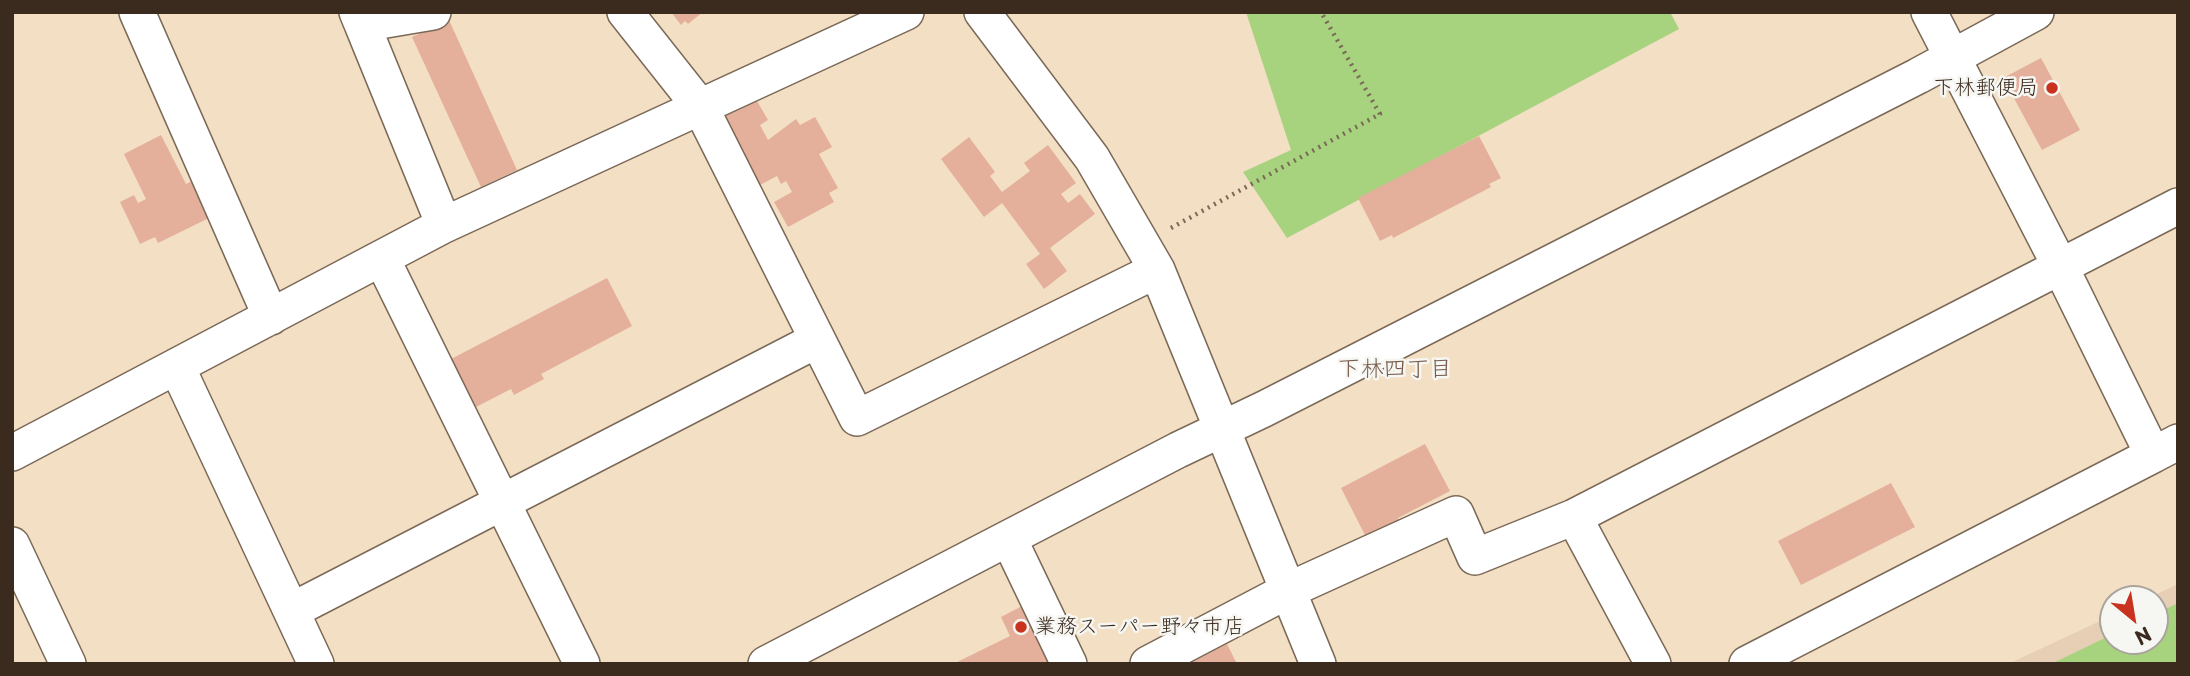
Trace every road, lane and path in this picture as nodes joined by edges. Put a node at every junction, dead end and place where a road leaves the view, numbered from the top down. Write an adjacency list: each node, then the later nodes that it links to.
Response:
1 (137, 12): 17 (street)
2 (433, 12): 9 (street)
3 (625, 12): 11 (street)
4 (906, 12): 11 (street)
5 (982, 12): 14 (street)
6 (1321, 12): 14 (path)
7 (1929, 12): 10 (street)
8 (2036, 12): 10 (street)
9 (360, 18): 13 (street)
10 (1952, 56): 16 (street); 20 (street)
11 (701, 108): 13 (street); 18 (street)
12 (2178, 206): 16 (street)
13 (444, 225): 15 (street)
14 (1149, 257): 18 (street); 20 (street)
15 (382, 259): 17 (street); 23 (street)
16 (2060, 266): 21 (street); 24 (street)
17 (271, 317): 19 (street)
18 (817, 340): 23 (street)
19 (177, 367): 22 (street); 28 (street)
20 (1223, 429): 25 (street); 27 (street)
21 (2165, 448): 37 (street)
22 (12, 453)
23 (501, 503): 28 (street); 31 (street)
24 (1574, 517): 27 (street); 36 (street)
25 (1009, 539): 32 (street); 33 (street)
26 (12, 545): 29 (street)
27 (1289, 590): 34 (street); 35 (street)
28 (293, 610): 30 (street)
29 (68, 664)
30 (316, 664)
31 (582, 664)
32 (766, 664)
33 (1069, 664)
34 (1148, 664)
35 (1318, 664)
36 (1653, 664)
37 (1747, 664)

